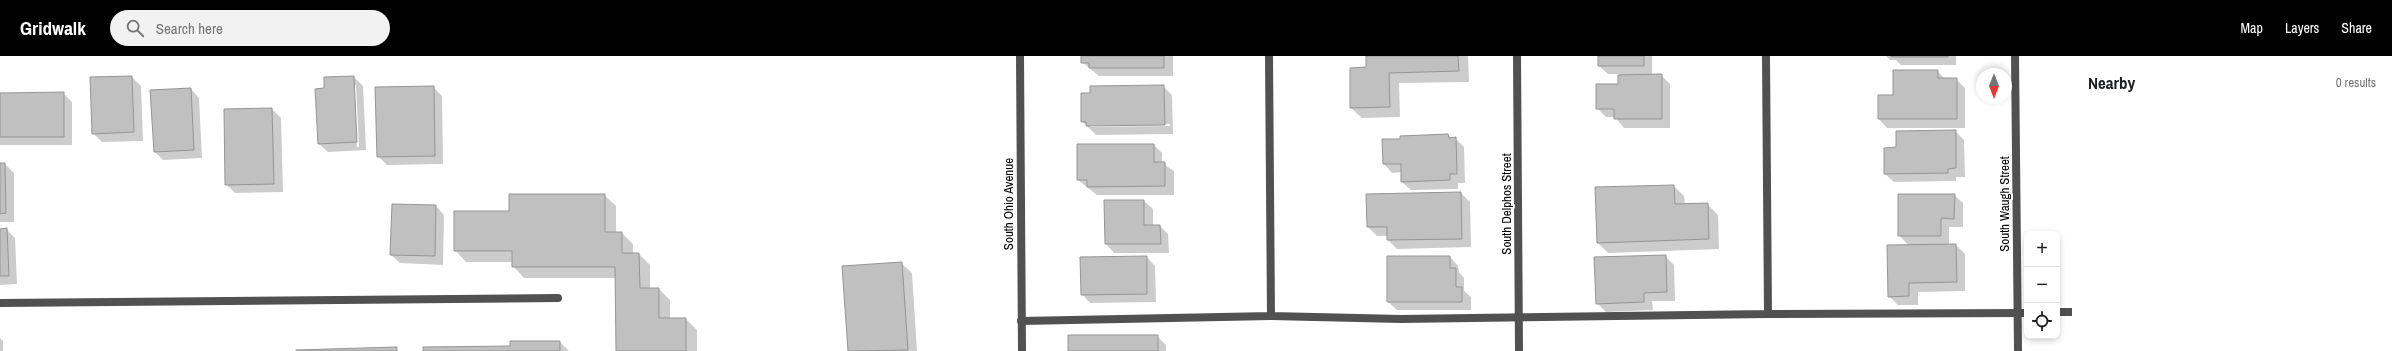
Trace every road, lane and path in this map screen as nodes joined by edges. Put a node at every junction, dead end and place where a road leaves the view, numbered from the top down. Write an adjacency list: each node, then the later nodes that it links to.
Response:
1 (1020, 56): 15 (street, South Ohio Avenue)
2 (1269, 56): 13 (street)
3 (1517, 56): 14 (street, South Delphos Street)
4 (1766, 56): 12 (street)
5 (2015, 56): 10 (street, South Waugh Street)
6 (558, 298): 7 (street)
7 (0, 302)
8 (2060, 312): 9 (street)
9 (2072, 312)
10 (2017, 313): 11 (street); 12 (street); 18 (street, South Waugh Street)
11 (2024, 313)
12 (1768, 314): 14 (street)
13 (1271, 316): 14 (street); 15 (street)
14 (1519, 316): 17 (street, South Delphos Street)
15 (1021, 321): 16 (street, South Ohio Avenue)
16 (1022, 351)
17 (1519, 351)
18 (2018, 351)

